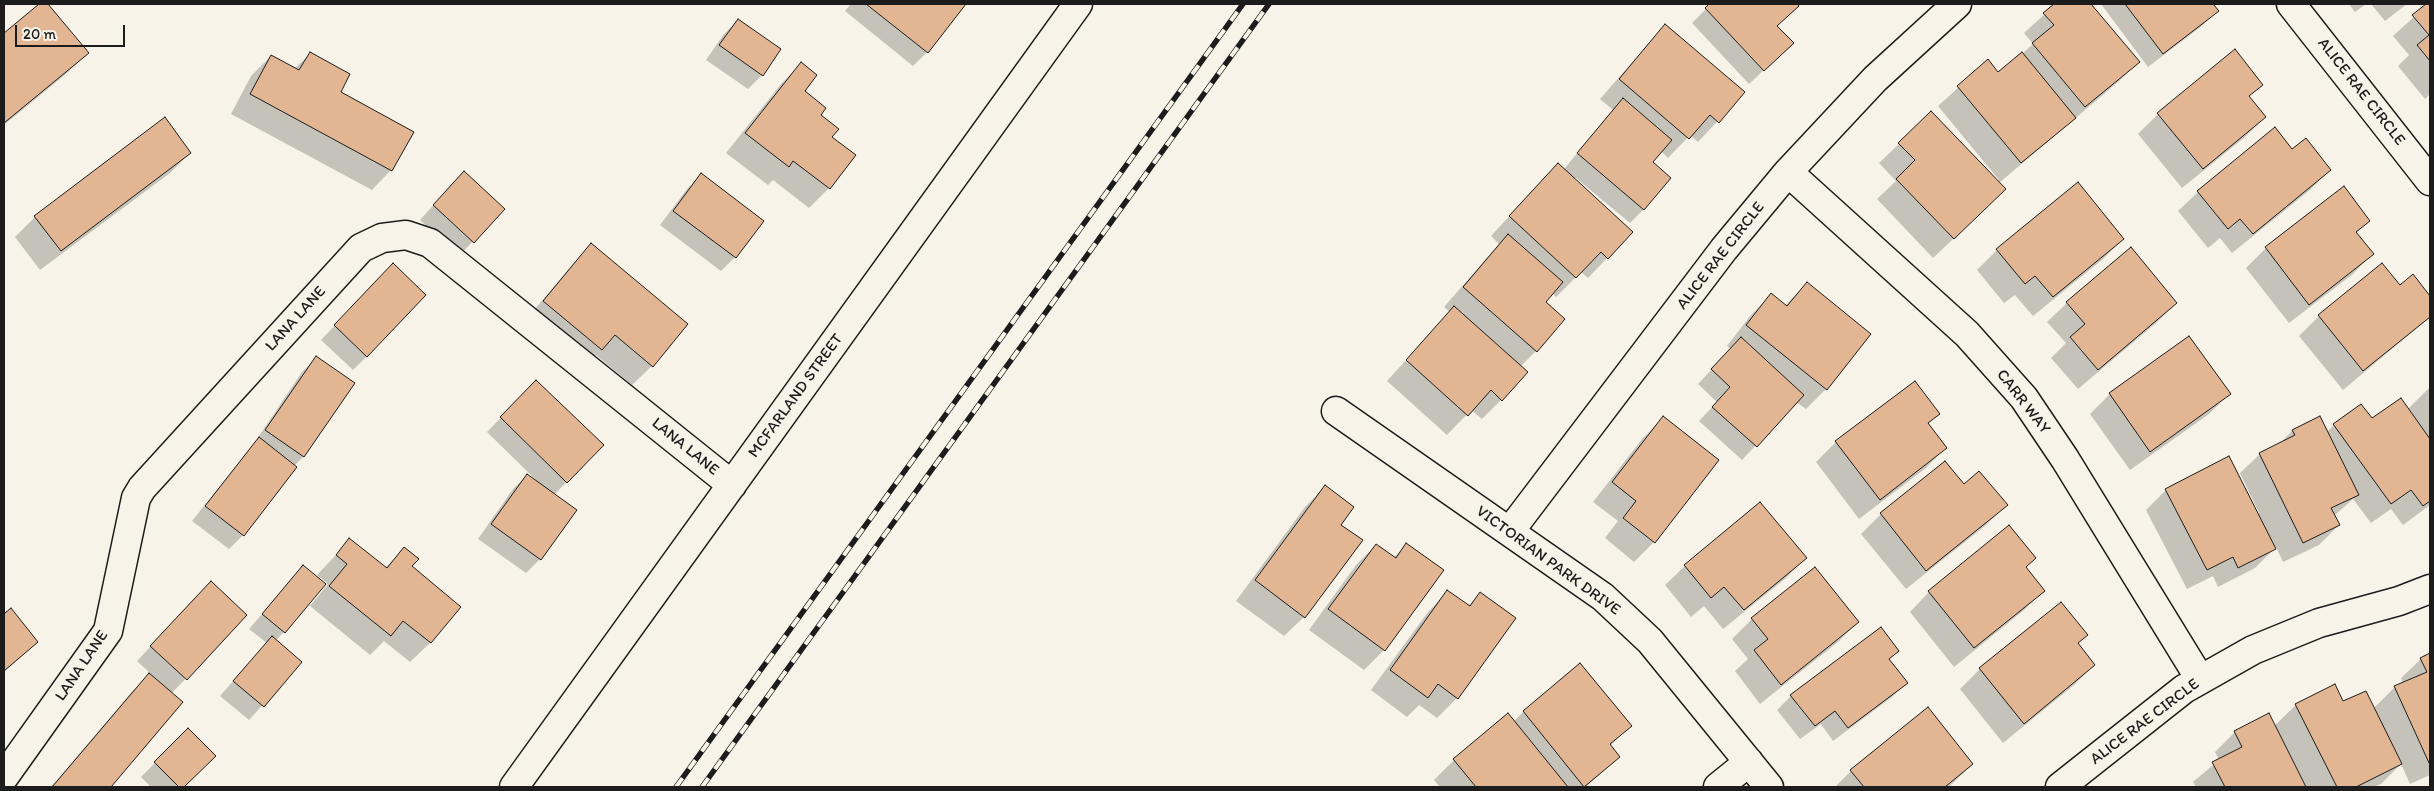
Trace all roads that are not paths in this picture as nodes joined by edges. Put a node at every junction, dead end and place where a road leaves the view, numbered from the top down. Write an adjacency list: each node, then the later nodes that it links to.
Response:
1 (1078, 4): 7 (street, MCFARLAND STREET)
2 (1957, 4): 4 (street, ALICE RAE CIRCLE)
3 (2291, 4): 5 (street, ALICE RAE CIRCLE)
4 (1788, 172): 8 (street, ALICE RAE CIRCLE); 10 (street, CARR WAY)
5 (2430, 180)
6 (1336, 412): 8 (street, VICTORIAN PARK DRIVE)
7 (732, 484): 12 (street, LANA LANE); 13 (street, MCFARLAND STREET)
8 (1510, 531): 11 (street, VICTORIAN PARK DRIVE)
9 (2430, 588): 10 (street, ALICE RAE CIRCLE)
10 (2200, 679): 16 (street, ALICE RAE CIRCLE)
11 (1749, 762): 14 (street); 15 (street, VICTORIAN PARK DRIVE)
12 (4, 777)
13 (514, 787)
14 (1718, 787)
15 (1769, 787)
16 (2060, 787)

